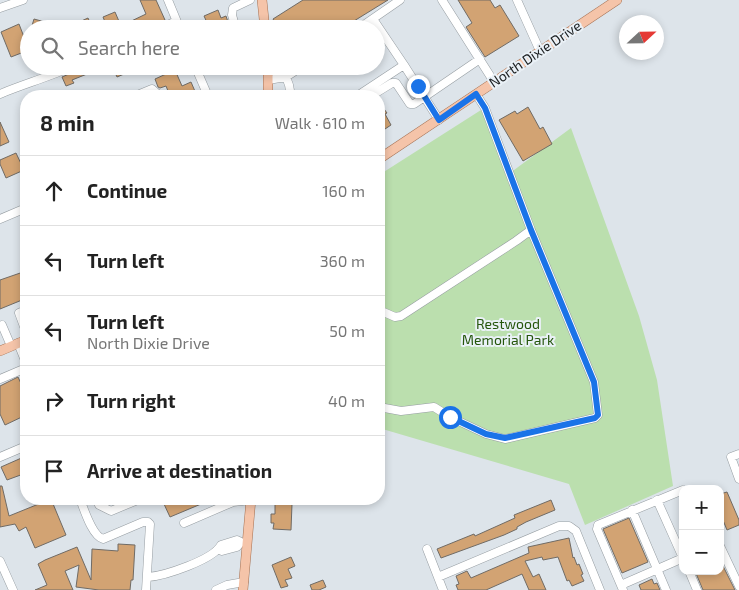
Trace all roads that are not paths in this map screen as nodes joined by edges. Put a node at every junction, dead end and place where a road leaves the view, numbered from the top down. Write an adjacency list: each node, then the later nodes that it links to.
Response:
1 (23, 0): 9 (street)
2 (168, 0): 11 (street)
3 (250, 0): 12 (street)
4 (262, 0): 13 (main road)
5 (400, 0): 10 (street)
6 (442, 0): 16 (street)
7 (517, 0): 15 (street)
8 (617, 0): 15 (main road, North Dixie Drive)
9 (0, 8)
10 (373, 19)
11 (176, 20)
12 (234, 20)
13 (264, 20)
14 (385, 37): 17 (street)
15 (540, 51): 25 (main road, North Dixie Drive)
16 (480, 59): 25 (street); 33 (street)
17 (404, 65): 24 (street); 33 (street)
18 (52, 75): 31 (street)
19 (199, 75): 26 (street)
20 (268, 75): 23 (main road)
21 (289, 75): 22 (street)
22 (286, 77): 23 (street); 28 (street)
23 (268, 80): 27 (main road)
24 (387, 81): 29 (street); 30 (street); 33 (street)
25 (494, 82): 32 (main road, North Dixie Drive)
26 (205, 90)
27 (268, 90)
28 (290, 90)
29 (368, 90)
30 (377, 90)
31 (0, 94)
32 (476, 94): 34 (main road, North Dixie Drive); 38 (street)
33 (425, 96): 34 (street)
34 (439, 120): 35 (main road, North Dixie Drive)
35 (385, 155)
36 (20, 211): 37 (street)
37 (0, 219)
38 (531, 230): 39 (street); 45 (street)
39 (385, 313)
40 (0, 326): 41 (street)
41 (19, 343): 42 (main road)
42 (0, 351)
43 (20, 371): 44 (street)
44 (0, 379)
45 (385, 408)
46 (20, 449): 48 (street)
47 (739, 454): 49 (street)
48 (0, 457)
49 (739, 479)
50 (679, 492): 51 (street)
51 (657, 500): 57 (street); 61 (street)
52 (83, 505): 67 (street)
53 (101, 505): 54 (street)
54 (125, 505)
55 (224, 505): 58 (street)
56 (250, 505): 59 (main road)
57 (632, 510): 65 (street); 71 (street)
58 (184, 523)
59 (244, 542): 67 (street); 69 (main road)
60 (427, 549): 68 (street)
61 (679, 549)
62 (724, 554): 70 (street)
63 (679, 560): 65 (street)
64 (0, 561): 72 (street)
65 (657, 569): 71 (street); 77 (street)
66 (691, 575): 78 (street)
67 (148, 577): 73 (street)
68 (438, 577): 75 (street); 76 (street)
69 (243, 586): 74 (street)
70 (739, 586)
71 (622, 587)
72 (13, 590)
73 (146, 590)
74 (216, 590)
75 (443, 590)
76 (600, 590)
77 (666, 590)
78 (697, 590)

